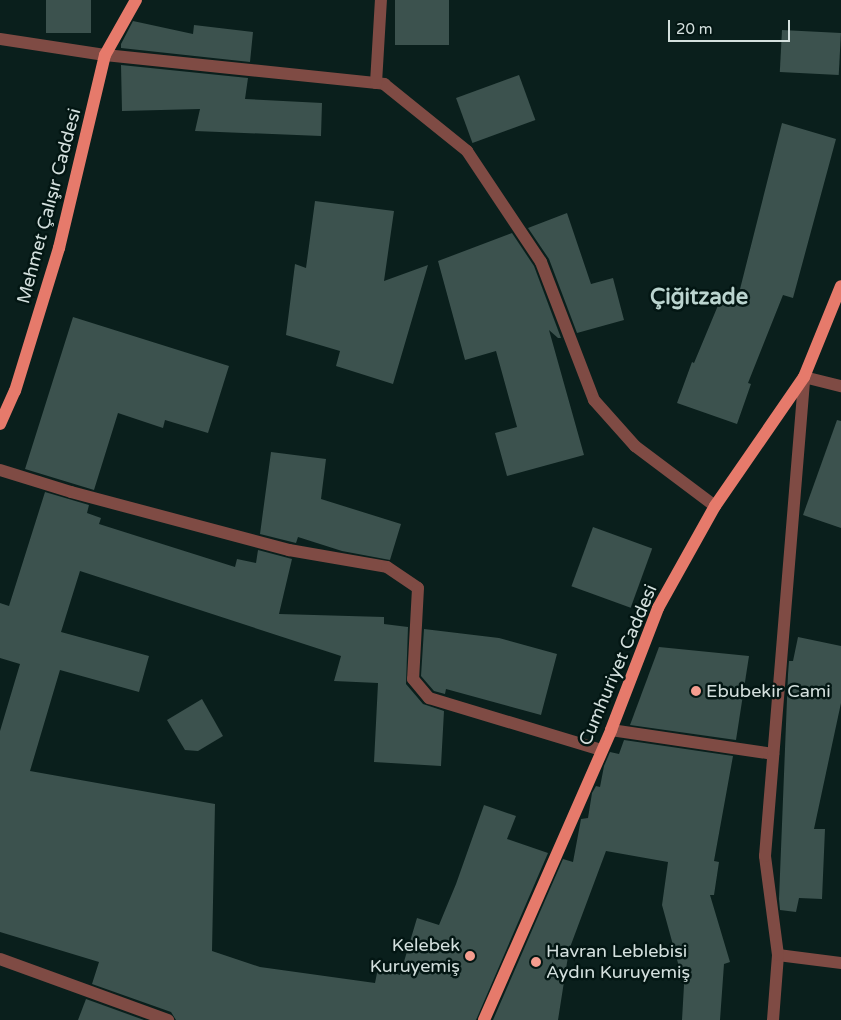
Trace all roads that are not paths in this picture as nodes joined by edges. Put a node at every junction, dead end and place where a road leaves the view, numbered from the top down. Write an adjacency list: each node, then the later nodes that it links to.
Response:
1 (135, 0): 4 (main road, Mehmet Çalışır Caddesi)
2 (381, 0): 5 (street)
3 (0, 40): 4 (street)
4 (105, 55): 5 (street); 9 (main road, Mehmet Çalışır Caddesi)
5 (376, 83): 11 (street)
6 (841, 286): 7 (main road, Cumhuriyet Caddesi)
7 (804, 377): 8 (street); 11 (main road, Cumhuriyet Caddesi); 14 (street)
8 (841, 386)
9 (0, 424)
10 (0, 470): 13 (street)
11 (716, 506): 12 (main road, Cumhuriyet Caddesi)
12 (610, 730): 13 (main road, Cumhuriyet Caddesi); 14 (street)
13 (602, 750): 19 (main road, Cumhuriyet Caddesi)
14 (773, 754): 15 (street)
15 (778, 955): 17 (street); 20 (street)
16 (0, 959): 18 (street)
17 (841, 964)
18 (168, 1020)
19 (484, 1020)
20 (773, 1020)

